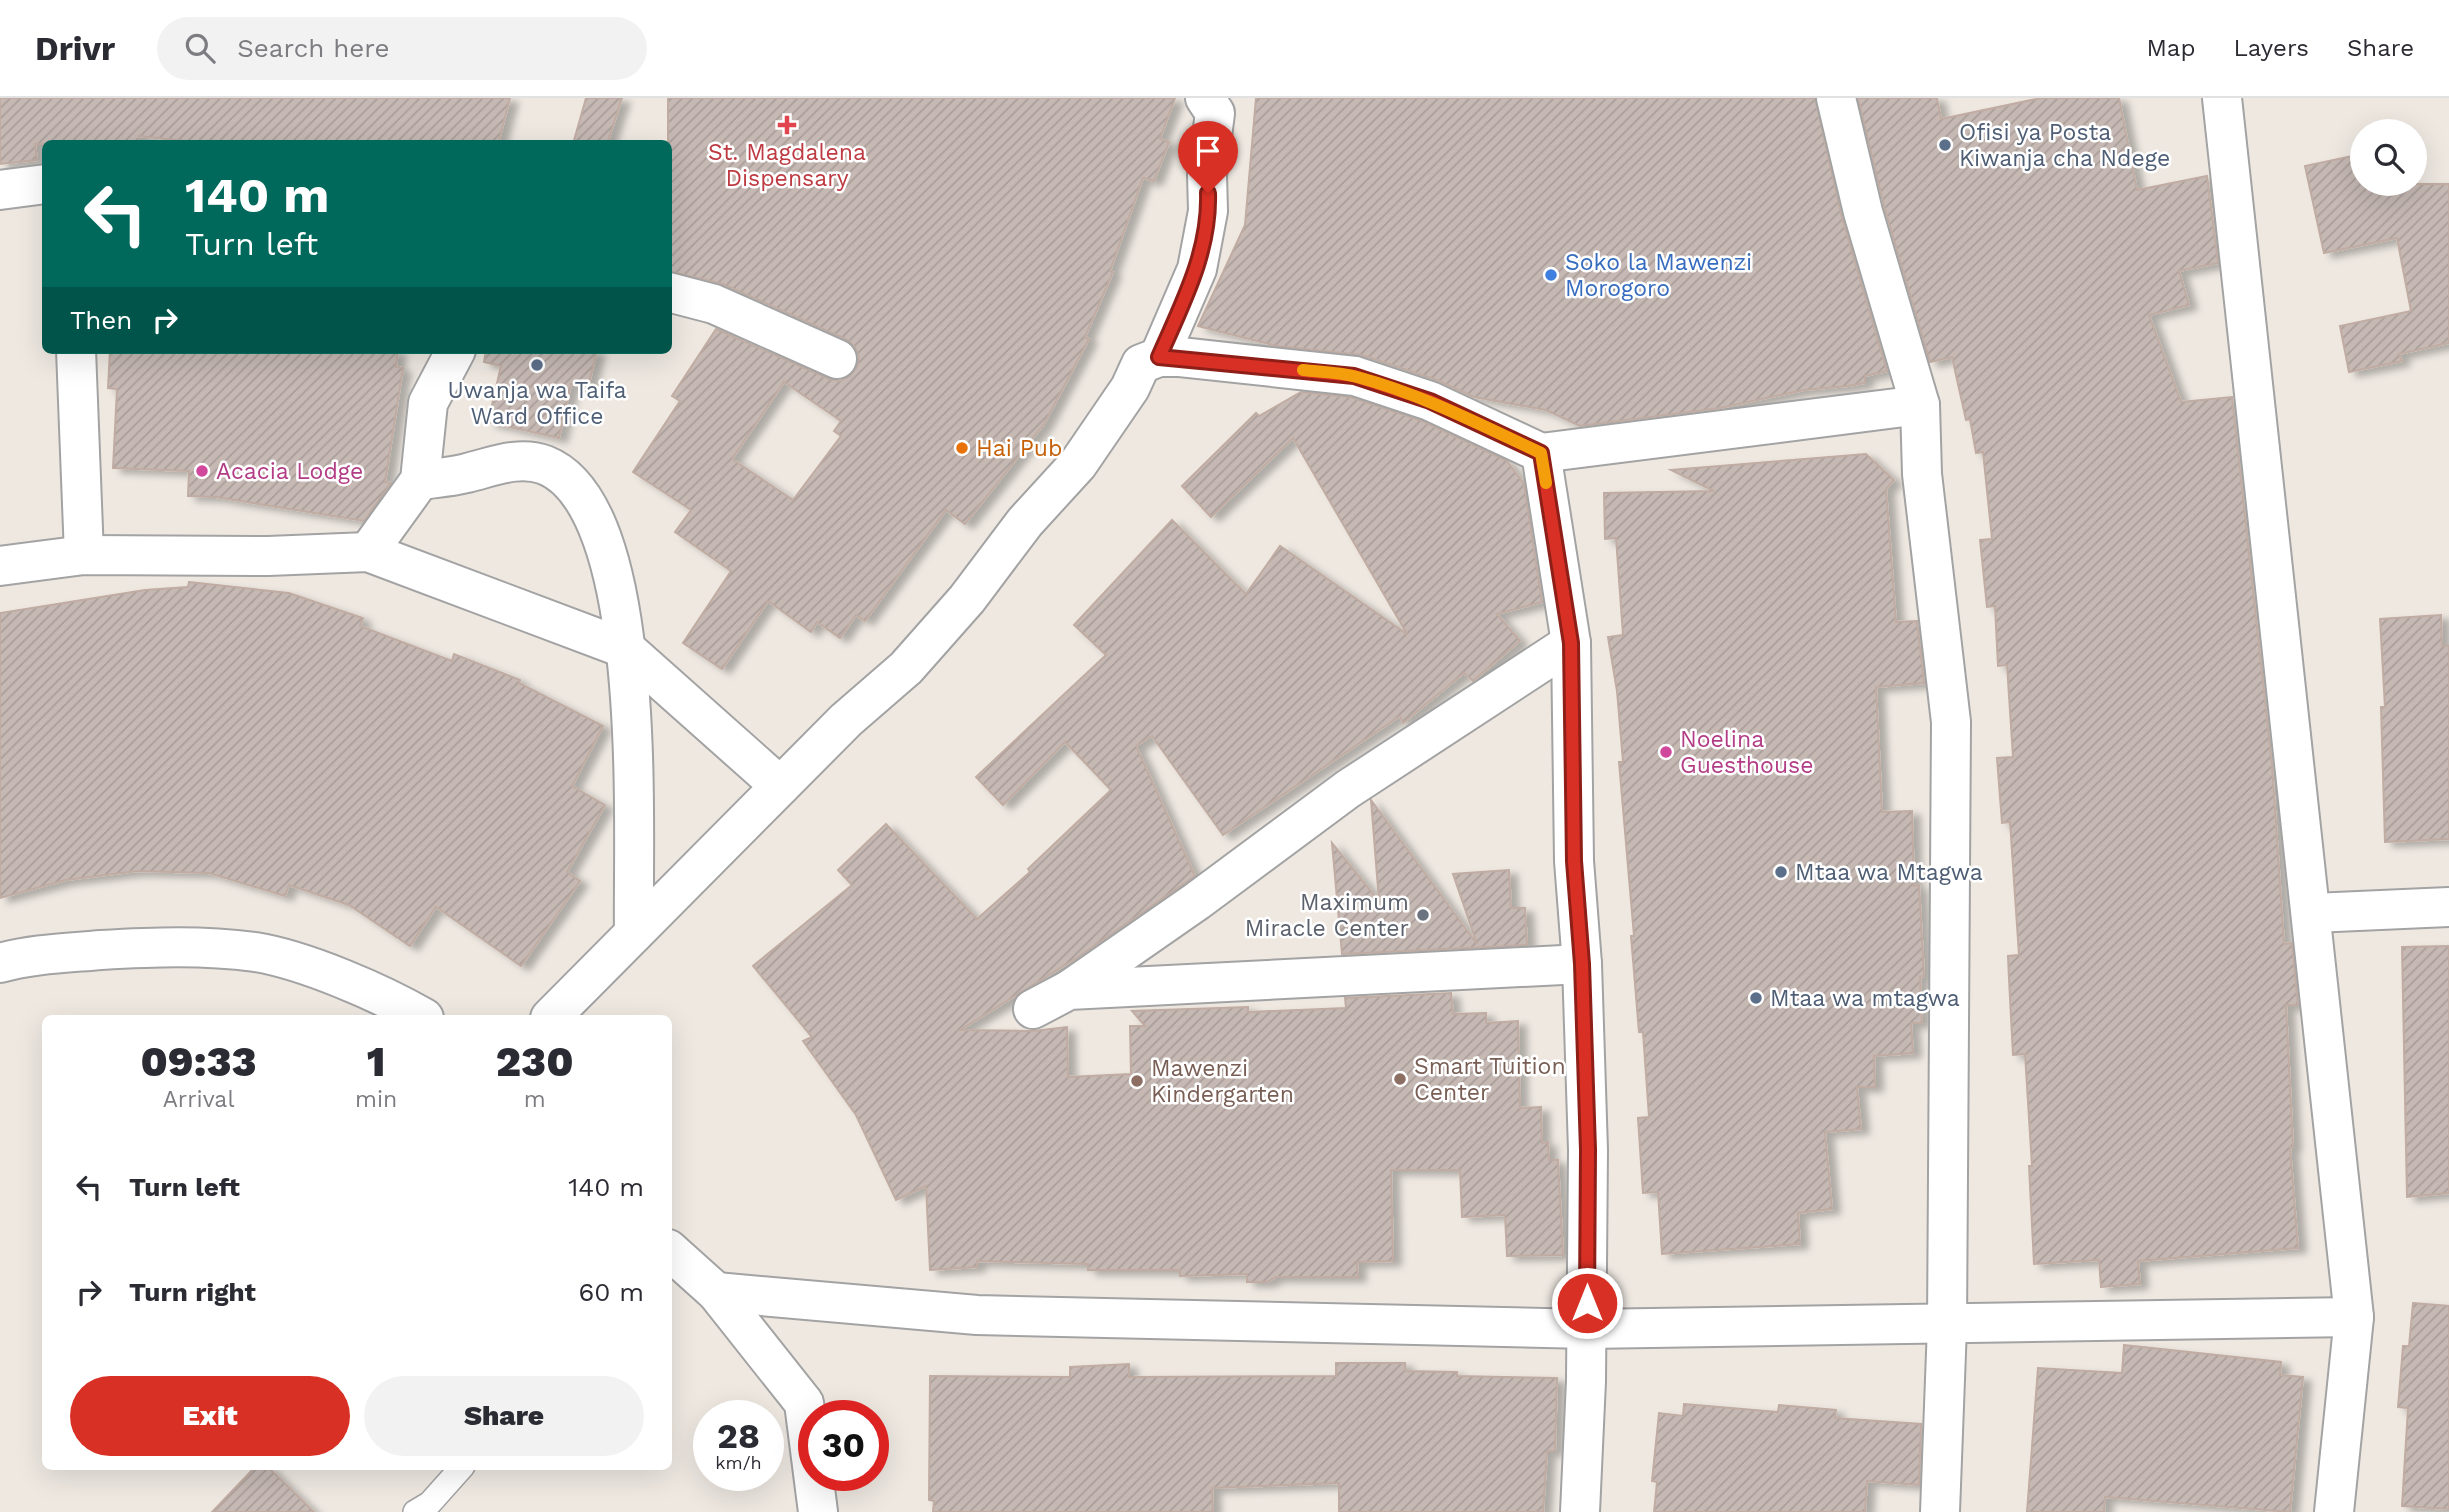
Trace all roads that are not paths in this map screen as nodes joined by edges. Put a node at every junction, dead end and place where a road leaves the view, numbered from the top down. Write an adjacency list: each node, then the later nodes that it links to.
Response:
1 (1205, 98): 9 (street)
2 (1836, 98): 11 (street)
3 (2222, 98): 21 (street)
4 (42, 185): 5 (street)
5 (0, 190)
6 (672, 293): 10 (street)
7 (76, 354): 15 (street)
8 (454, 354): 13 (street)
9 (1159, 357): 12 (street); 19 (street)
10 (837, 359)
11 (1920, 405): 12 (street); 32 (street)
12 (1541, 453): 17 (street)
13 (420, 480): 14 (street); 18 (street)
14 (368, 552): 15 (street); 18 (street)
15 (84, 555): 16 (street)
16 (0, 566)
17 (1571, 643): 24 (street); 25 (street)
18 (626, 649): 19 (street); 22 (street)
19 (780, 786): 22 (street)
20 (2449, 907): 21 (street)
21 (2312, 913): 31 (street)
22 (634, 933): 28 (street)
23 (0, 963): 27 (street)
24 (1582, 964): 25 (street); 33 (street)
25 (1069, 990): 26 (street)
26 (1032, 1009)
27 (419, 1015)
28 (553, 1015)
29 (672, 1253): 30 (street)
30 (716, 1292): 33 (street); 36 (street)
31 (2354, 1317): 32 (street); 39 (street)
32 (1947, 1325): 33 (street); 38 (street)
33 (1587, 1329): 37 (street)
34 (459, 1470): 35 (lane)
35 (415, 1512)
36 (818, 1512)
37 (1580, 1512)
38 (1940, 1512)
39 (2334, 1512)

